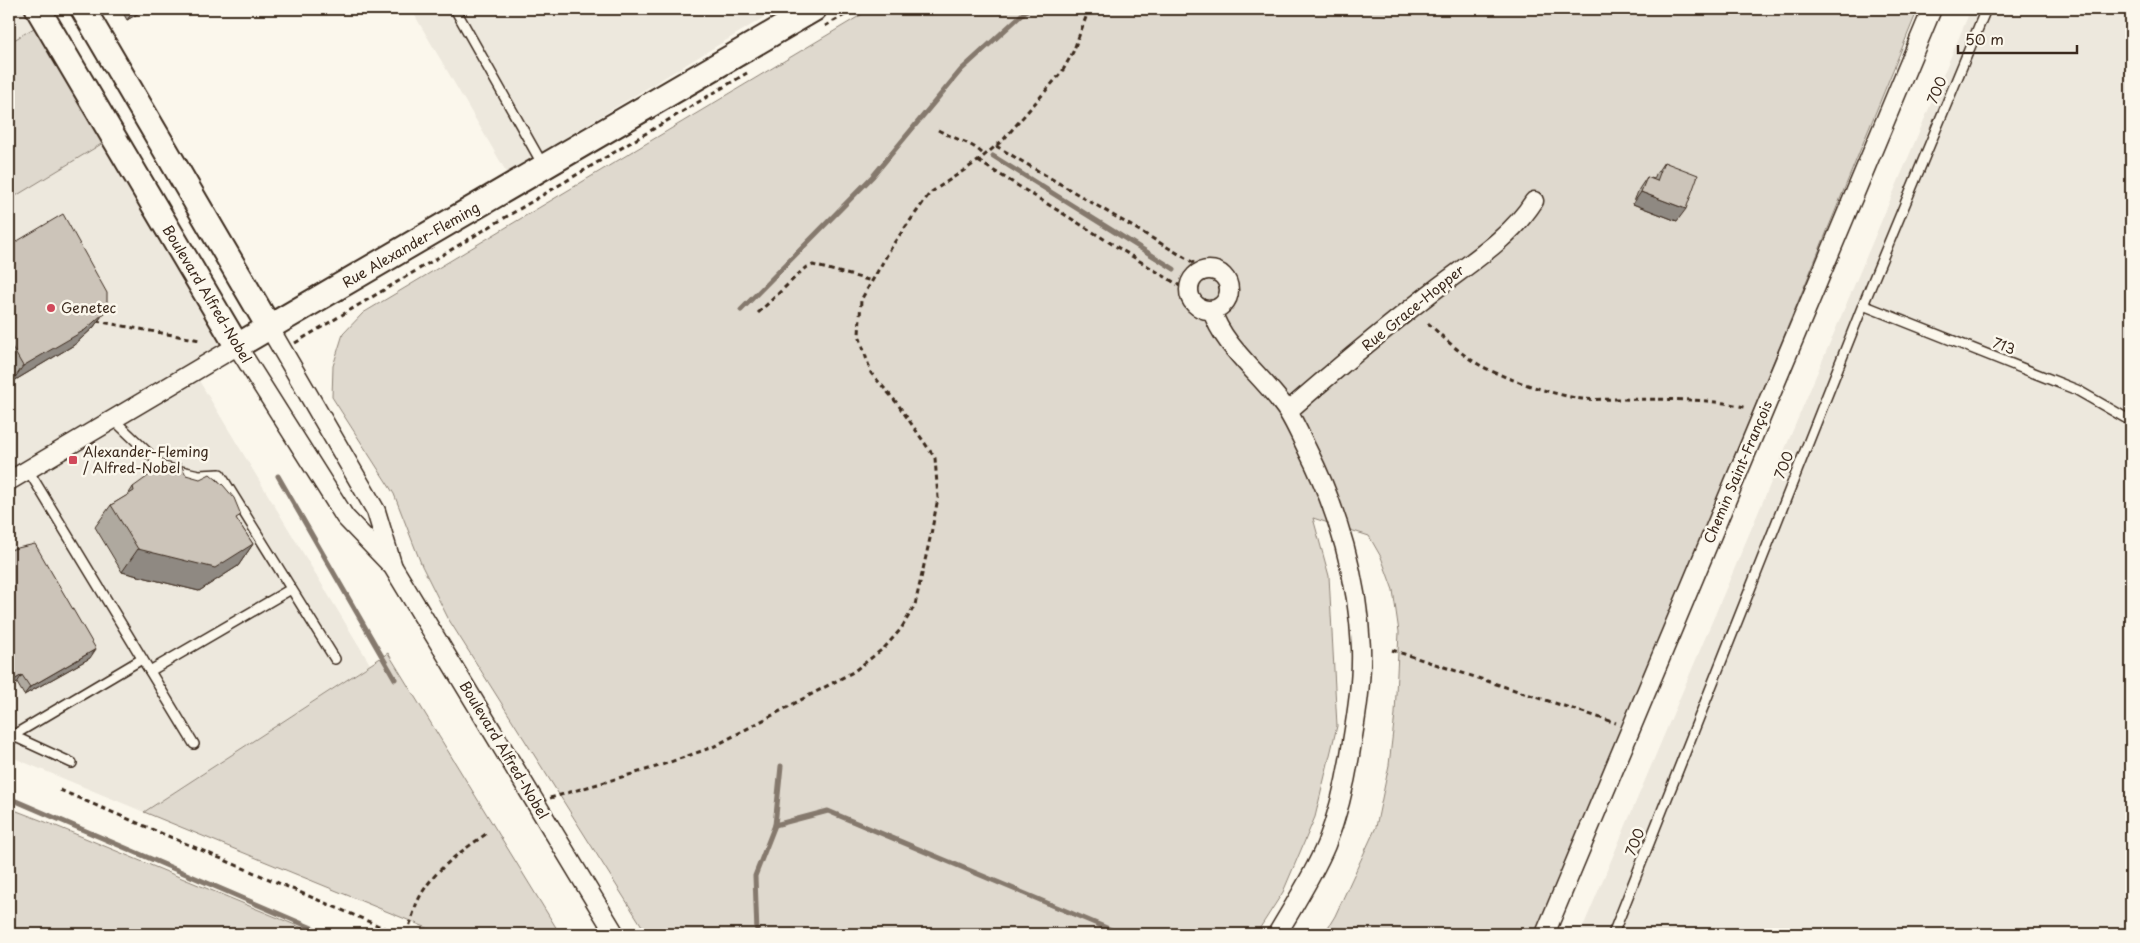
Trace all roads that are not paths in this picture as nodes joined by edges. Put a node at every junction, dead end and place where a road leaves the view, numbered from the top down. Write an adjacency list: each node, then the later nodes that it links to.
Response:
1 (38, 9): 12 (street, Boulevard Alfred-Nobel)
2 (83, 9): 11 (street, Boulevard Alfred-Nobel)
3 (454, 9): 7 (lane)
4 (1932, 9): 28 (street, Chemin Saint-François)
5 (1986, 9): 9 (lane, 700)
6 (818, 19): 7 (street, Rue Alexander-Fleming)
7 (544, 167): 11 (street, Rue Alexander-Fleming)
8 (1534, 201): 13 (street, Rue Grace-Hopper)
9 (1863, 305): 15 (lane, 713); 29 (lane, 700)
10 (1212, 310): 13 (street)
11 (269, 327): 12 (street, Rue Alexander-Fleming); 18 (street, Boulevard Alfred-Nobel)
12 (237, 346): 14 (street, Rue Alexander-Fleming); 18 (street, Boulevard Alfred-Nobel)
13 (1288, 411): 27 (street)
14 (113, 420): 16 (street, Rue Alexander-Fleming); 19 (lane)
15 (2131, 420)
16 (28, 470): 17 (street, Rue Alexander-Fleming); 20 (lane)
17 (9, 481)
18 (393, 567): 26 (street, Boulevard Alfred-Nobel)
19 (291, 589): 21 (lane); 22 (lane)
20 (142, 659): 22 (lane); 23 (lane)
21 (335, 659)
22 (150, 672): 24 (lane)
23 (10, 735): 25 (lane)
24 (194, 744)
25 (72, 763)
26 (615, 934)
27 (1277, 934)
28 (1545, 934)
29 (1613, 934)

